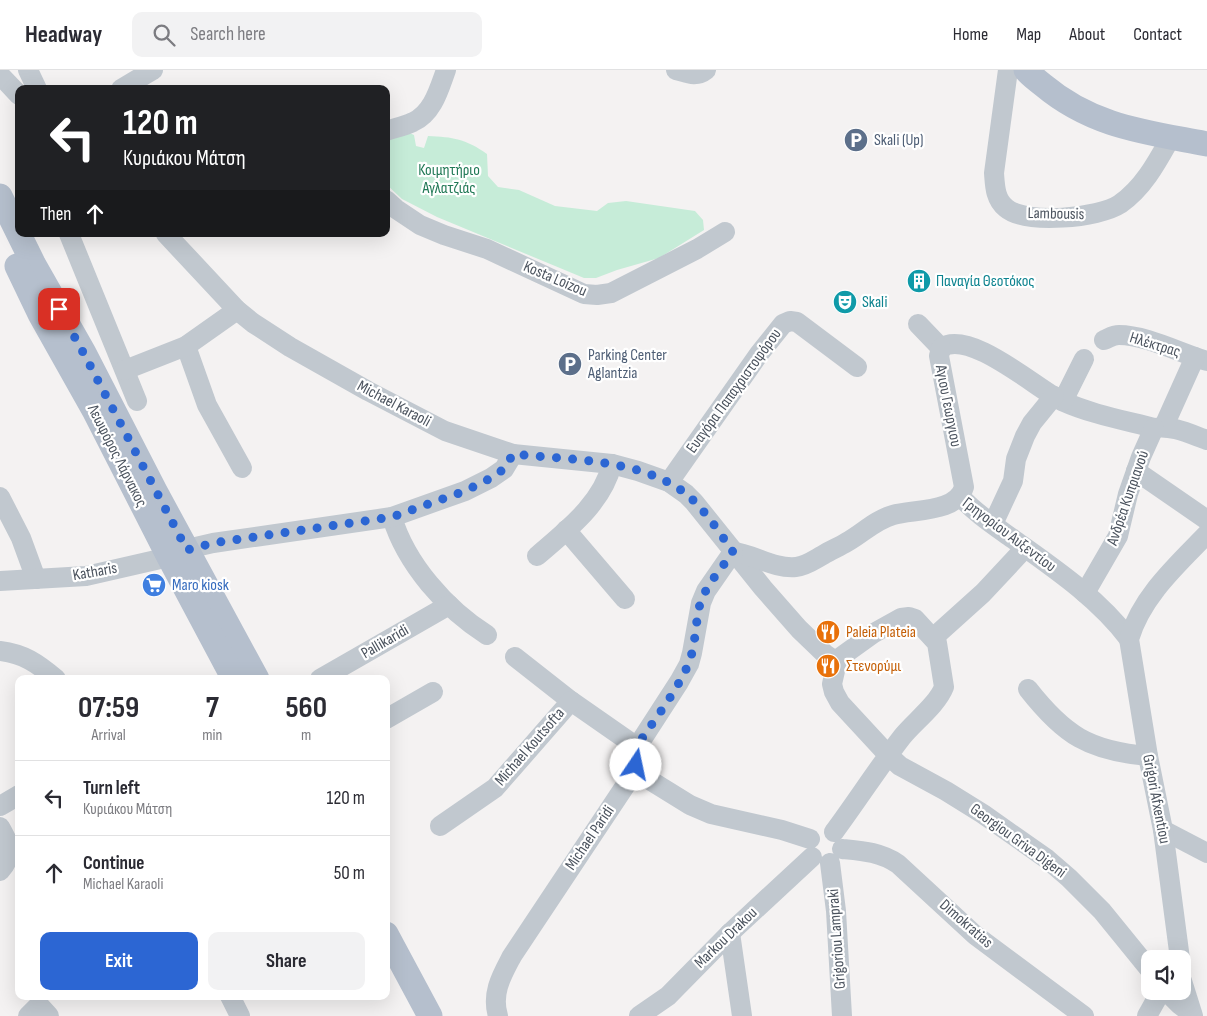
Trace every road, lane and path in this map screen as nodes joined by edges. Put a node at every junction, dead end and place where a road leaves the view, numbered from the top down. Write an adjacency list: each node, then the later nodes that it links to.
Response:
1 (28, 70): 9 (street)
2 (153, 70): 10 (street)
3 (446, 70): 12 (street)
4 (676, 70): 5 (street)
5 (706, 70)
6 (1008, 70): 13 (street, Lambousis)
7 (1026, 70): 13 (main road)
8 (0, 75): 11 (street)
9 (36, 85)
10 (128, 85)
11 (15, 91)
12 (390, 130)
13 (1171, 137): 14 (main road)
14 (1207, 144)
15 (0, 196): 17 (main road, Λεωφόρος Λάρνακος)
16 (390, 204): 19 (street, Kosta Loizou)
17 (15, 226)
18 (0, 232): 50 (main road, Λεωφόρος Λάρνακος)
19 (725, 232)
20 (20, 237): 50 (main road, Λεωφόρος Λάρνακος)
21 (70, 237): 31 (street)
22 (170, 237): 23 (street, Michael Karaoli)
23 (237, 310): 26 (street); 36 (street, Michael Karaoli)
24 (918, 324): 27 (street, Αγιου Γεωργιου)
25 (1104, 340): 29 (street, Ηλέκτρας)
26 (186, 346): 31 (street); 38 (street)
27 (941, 348): 32 (street); 41 (street, Αγιου Γεωργιου)
28 (1084, 359): 32 (street)
29 (1201, 359): 34 (street, Ανδρέα Κυπριανού)
30 (857, 367): 40 (street, Ευαγόρα Παπαχριστοφόρου)
31 (124, 370): 33 (street)
32 (1058, 398): 34 (street); 45 (street)
33 (137, 401)
34 (1159, 427): 35 (street); 39 (street, Ανδρέα Κυπριανού)
35 (1207, 440)
36 (513, 454): 37 (street, Michael Karaoli); 43 (street, Katharis)
37 (612, 464): 40 (street, Michael Karaoli); 46 (street)
38 (242, 468)
39 (1136, 471): 44 (street); 54 (street, Ανδρέα Κυπριανού)
40 (668, 482): 49 (street, Michael Karaoli)
41 (960, 496): 45 (street, Γρηγορίου Αυξεντίου); 49 (street, Γρηγορίου Αυξεντίου)
42 (0, 497): 52 (street)
43 (392, 517): 50 (street, Katharis); 56 (street)
44 (1207, 520)
45 (993, 524): 48 (street, Γρηγορίου Αυξεντίου)
46 (566, 530): 51 (street); 55 (street)
47 (1207, 534): 59 (street)
48 (1025, 548): 54 (street, Γρηγορίου Αυξεντίου); 58 (street)
49 (733, 552): 62 (street, Michael Karaoli); 71 (street, Michael Paridi)
50 (178, 553): 52 (street, Katharis); 64 (main road, Λεωφόρος Λάρνακος); 65 (main road, Λεωφόρος Λάρνακος)
51 (537, 556)
52 (36, 579): 53 (street, Katharis)
53 (0, 581)
54 (1085, 593): 59 (street, Γρηγορίου Αυξεντίου)
55 (625, 599)
56 (449, 605): 57 (street); 66 (street, Pallikaridi)
57 (486, 635)
58 (933, 638): 62 (street); 72 (street)
59 (1130, 639): 73 (street, Grigori Afxentiou)
60 (0, 651): 63 (street)
61 (515, 657): 69 (street)
62 (837, 662): 72 (street)
63 (51, 675)
64 (232, 675)
65 (254, 675)
66 (327, 675)
67 (1028, 689): 73 (street)
68 (433, 692): 70 (street)
69 (571, 700): 71 (street); 77 (street, Michael Koutsofta)
70 (390, 717)
71 (637, 746): 74 (street, Michael Paridi)
72 (889, 756): 80 (street, Markou Drakou); 86 (street, Georgiou Griva Digeni)
73 (1148, 756): 79 (street, Grigori Afxentiou)
74 (635, 771): 80 (street, Dimokratias); 96 (street, Michael Paridi)
75 (15, 797): 76 (street)
76 (0, 806)
77 (440, 826)
78 (0, 827): 82 (street)
79 (1163, 830): 81 (street); 85 (street, Grigori Afxentiou)
80 (826, 848): 83 (street, Markou Drakou); 99 (street, Grigoriou Lampraki); 100 (street, Dimokratias)
81 (1207, 852)
82 (0, 871)
83 (730, 933): 97 (street, Markou Drakou); 98 (street)
84 (390, 941): 95 (main road)
85 (1179, 950)
86 (1141, 959)
87 (390, 975): 94 (main road)
88 (232, 1000): 93 (street)
89 (1156, 1000): 101 (street)
90 (1175, 1000): 92 (street)
91 (1188, 1000): 92 (street)
92 (1193, 1015)
93 (240, 1016)
94 (412, 1016)
95 (430, 1016)
96 (498, 1016)
97 (638, 1016)
98 (742, 1016)
99 (842, 1016)
100 (1084, 1016)
101 (1147, 1016)

